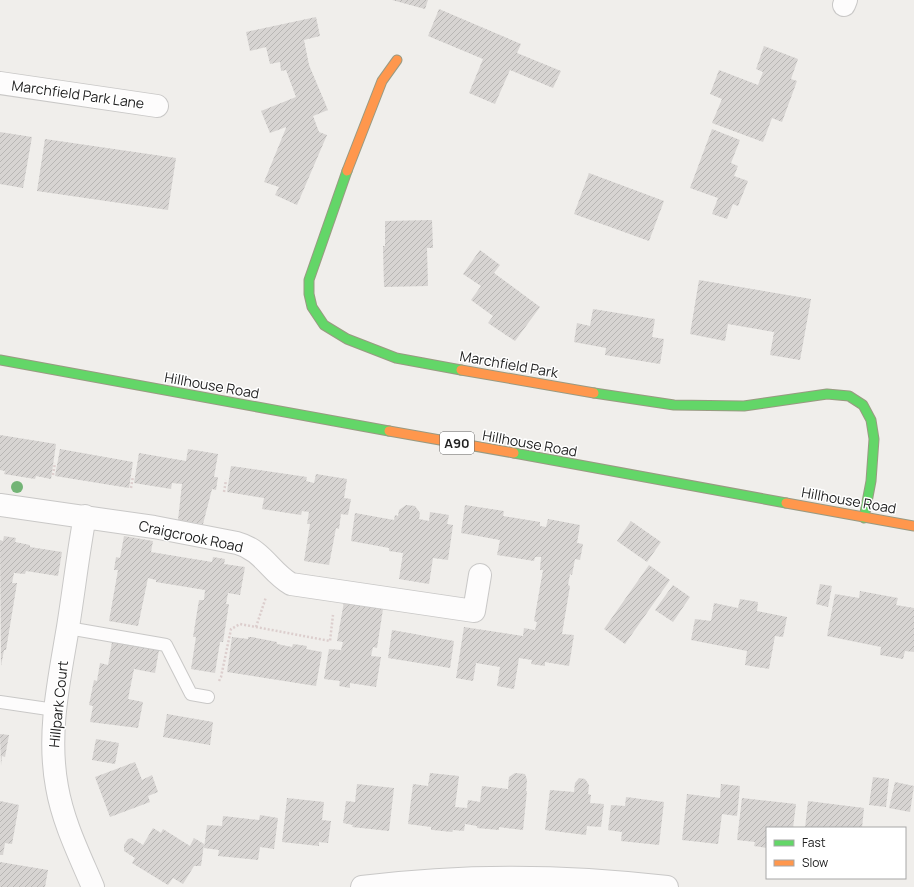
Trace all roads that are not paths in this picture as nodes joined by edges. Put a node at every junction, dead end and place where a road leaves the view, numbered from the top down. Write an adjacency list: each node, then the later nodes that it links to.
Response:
1 (397, 60): 7 (street, Marchfield Park)
2 (0, 83): 3 (street, Marchfield Park Lane)
3 (157, 106)
4 (0, 360): 7 (street, Hillhouse Road / A90)
5 (0, 505): 6 (street, Craigcrook Road)
6 (85, 516): 9 (street, Craigcrook Road); 10 (street, Hillpark Court)
7 (864, 518): 8 (street, Hillhouse Road / A90)
8 (914, 526)
9 (480, 575)
10 (68, 628): 11 (lane); 13 (street, Hillpark Court)
11 (208, 697)
12 (0, 702): 13 (lane)
13 (55, 710): 14 (street, Hillpark Court)
14 (93, 887)
15 (362, 887): 16 (street)
16 (667, 887)

